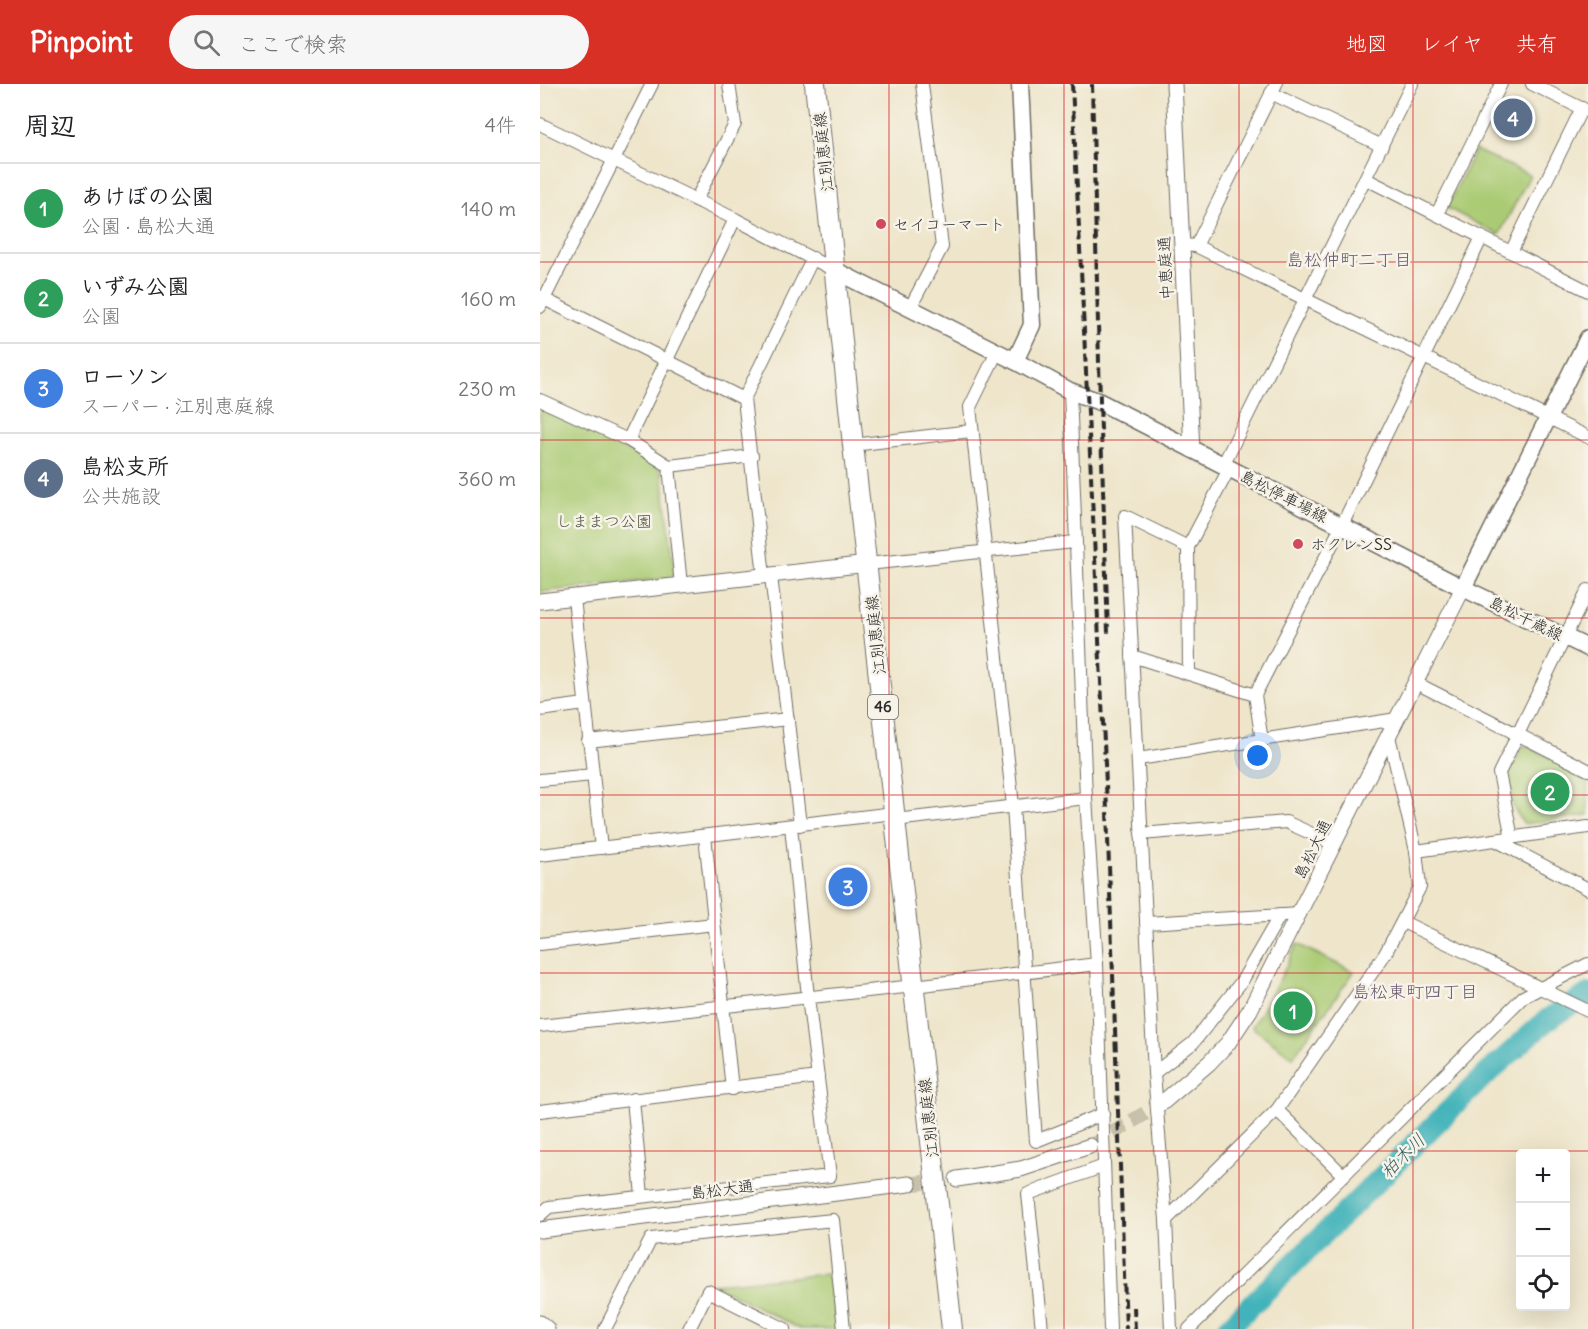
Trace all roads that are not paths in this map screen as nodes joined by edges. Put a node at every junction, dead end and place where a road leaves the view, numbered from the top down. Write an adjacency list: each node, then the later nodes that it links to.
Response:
1 (652, 84): 15 (street)
2 (729, 84): 17 (street)
3 (815, 84): 24 (main road, 江別恵庭線 / 46)
4 (922, 84): 28 (street)
5 (1020, 84): 33 (main road)
6 (1174, 84): 21 (street, 中恵庭通)
7 (1412, 84): 14 (street)
8 (1501, 84): 18 (street)
9 (1532, 84): 10 (street)
10 (1551, 88): 12 (street)
11 (1274, 89): 14 (street); 21 (street)
12 (1585, 110): 22 (street)
13 (540, 124): 15 (street)
14 (1382, 146): 16 (street)
15 (615, 159): 17 (street); 27 (street)
16 (1366, 179): 18 (street); 26 (street)
17 (696, 200): 19 (street)
18 (1437, 214): 20 (street)
19 (735, 219): 23 (street); 32 (street)
20 (1482, 237): 22 (street); 31 (street)
21 (1189, 245): 26 (street); 42 (street, 中恵庭通)
22 (1511, 252): 25 (street)
23 (813, 258): 24 (street); 35 (street)
24 (836, 271): 28 (main road, 島松停車場線); 41 (main road, 江別恵庭線 / 46)
25 (1588, 291)
26 (1306, 300): 31 (street); 45 (street)
27 (541, 301): 32 (street)
28 (910, 308): 30 (main road, 島松停車場線)
29 (1588, 338): 37 (main road)
30 (996, 352): 33 (main road, 島松停車場線); 38 (street)
31 (1423, 357): 37 (street); 46 (street)
32 (667, 361): 35 (street); 40 (street)
33 (1015, 361): 34 (main road, 島松停車場線)
34 (1070, 391): 42 (main road, 島松停車場線); 47 (street)
35 (744, 399): 43 (street)
36 (540, 400): 40 (street)
37 (1548, 417): 39 (street); 53 (main road)
38 (971, 431): 41 (street); 49 (street)
39 (1588, 437)
40 (628, 441): 44 (street)
41 (853, 445): 50 (main road, 江別恵庭線 / 46)
42 (1192, 450): 45 (main road, 島松停車場線)
43 (752, 456): 44 (street); 51 (street)
44 (669, 466): 52 (street)
45 (1226, 467): 46 (main road, 島松停車場線); 48 (street)
46 (1342, 525): 53 (main road, 島松停車場線); 62 (street)
47 (1074, 542): 49 (street); 75 (street)
48 (1188, 547): 59 (street); 60 (street)
49 (984, 552): 50 (street); 76 (street)
50 (868, 564): 51 (street); 77 (main road, 江別恵庭線 / 46)
51 (767, 576): 52 (street); 65 (street)
52 (681, 585): 55 (street)
53 (1463, 588): 57 (main road, 島松千歳線); 61 (street, 島松大通)
54 (1588, 590): 57 (street)
55 (574, 598): 56 (street); 63 (street)
56 (540, 601)
57 (1564, 637): 58 (main road, 島松千歳線); 67 (street)
58 (1588, 648)
59 (1132, 656): 60 (street); 71 (street)
60 (1189, 675): 62 (street)
61 (1416, 683): 66 (street, 島松大通); 67 (street)
62 (1255, 696): 70 (street)
63 (585, 704): 64 (street); 69 (street)
64 (540, 710)
65 (788, 719): 69 (street); 78 (street)
66 (1397, 719): 68 (street, 島松大通); 70 (street)
67 (1518, 734): 72 (street); 82 (street)
68 (1389, 736): 84 (street, 島松大通); 86 (street)
69 (588, 741): 73 (street)
70 (1262, 741): 71 (street)
71 (1138, 759): 80 (street)
72 (1588, 770)
73 (593, 775): 74 (street); 85 (street)
74 (540, 780)
75 (1086, 798): 76 (street); 95 (street)
76 (1013, 806): 77 (street); 97 (street)
77 (894, 816): 78 (street); 98 (main road, 江別恵庭線 / 46)
78 (796, 826): 81 (street); 100 (street)
79 (1588, 826): 82 (street)
80 (1141, 834): 84 (street); 92 (street)
81 (705, 836): 85 (street); 93 (street)
82 (1512, 838): 83 (street)
83 (1495, 840): 86 (street); 88 (street)
84 (1334, 844): 89 (street, 島松大通)
85 (601, 848): 87 (street)
86 (1416, 851): 91 (street)
87 (540, 855)
88 (1588, 890)
89 (1300, 914): 90 (street); 108 (street, 島松大通)
90 (1280, 915): 92 (street); 104 (street)
91 (1403, 922): 99 (street); 109 (street)
92 (1146, 923): 104 (street)
93 (714, 924): 94 (street); 101 (street)
94 (540, 944)
95 (1097, 964): 97 (street); 111 (street)
96 (1588, 964): 99 (street)
97 (1025, 973): 98 (street); 111 (street)
98 (914, 986): 100 (street); 127 (main road, 江別恵庭線 / 46)
99 (1541, 988): 102 (street); 114 (street)
100 (808, 997): 101 (street); 105 (street)
101 (724, 1007): 103 (street); 106 (street)
102 (1588, 1011)
103 (540, 1026)
104 (1154, 1072): 119 (street)
105 (818, 1077): 106 (street); 117 (street)
106 (732, 1089): 107 (street)
107 (633, 1100): 110 (street); 117 (street)
108 (1162, 1103)
109 (1277, 1110): 114 (street); 119 (street)
110 (540, 1111)
111 (1104, 1114): 113 (street)
112 (1090, 1146): 115 (street)
113 (1104, 1166): 128 (street); 129 (street)
114 (1344, 1176): 131 (street)
115 (957, 1179)
116 (909, 1185): 120 (street, 島松大通)
117 (642, 1196): 118 (street)
118 (540, 1215)
119 (1166, 1220): 130 (street)
120 (540, 1230)
121 (540, 1323): 122 (street)
122 (547, 1329)
123 (605, 1329): 126 (street)
124 (689, 1329): 125 (street)
125 (785, 1329)
126 (844, 1329)
127 (952, 1329)
128 (1042, 1329)
129 (1110, 1329)
130 (1171, 1329)
131 (1189, 1329)

